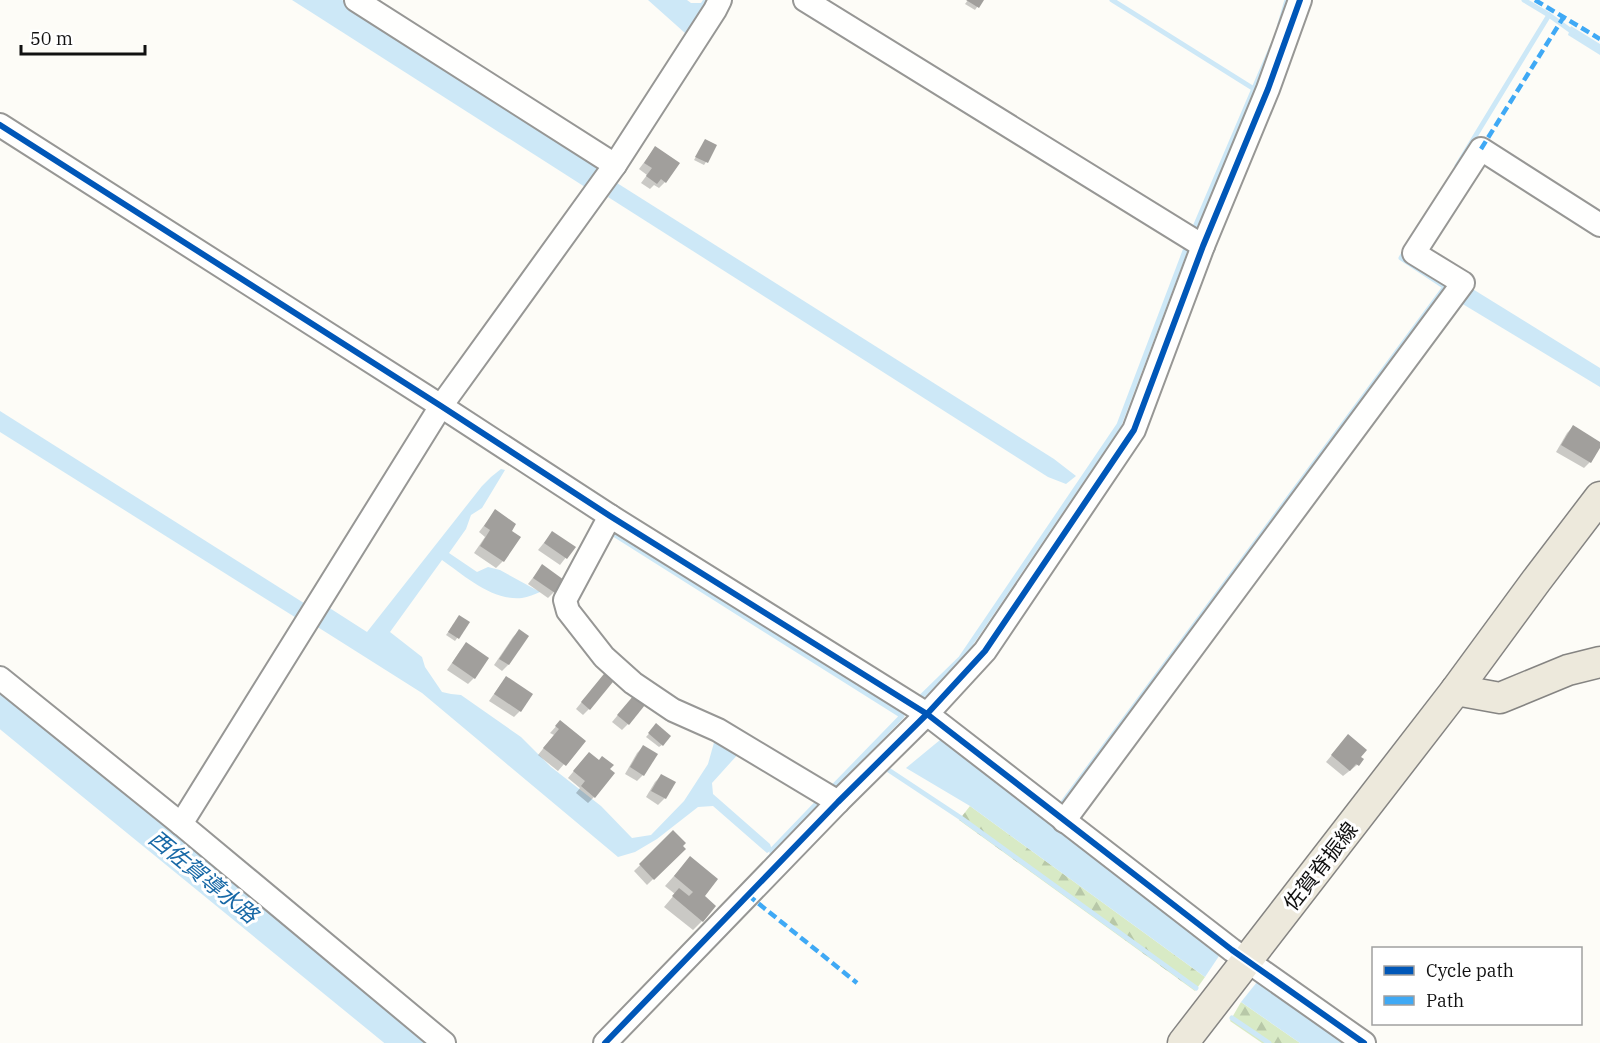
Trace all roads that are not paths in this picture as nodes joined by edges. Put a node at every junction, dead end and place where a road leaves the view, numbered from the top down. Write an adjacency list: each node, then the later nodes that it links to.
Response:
1 (356, 0): 6 (street)
2 (720, 0): 6 (street)
3 (805, 0): 8 (street)
4 (1300, 0): 8 (street)
5 (0, 125): 9 (street)
6 (615, 165): 9 (street)
7 (1600, 225): 17 (street)
8 (1193, 241): 15 (street)
9 (441, 406): 11 (street); 18 (street)
10 (1600, 497): 14 (main road, 佐賀脊振線)
11 (610, 516): 15 (street); 16 (street)
12 (1600, 662): 14 (main road)
13 (0, 678): 18 (street)
14 (1456, 690): 19 (main road, 佐賀脊振線)
15 (927, 714): 16 (street); 17 (street)
16 (838, 802): 20 (street)
17 (1055, 815): 19 (street)
18 (181, 824): 21 (street)
19 (1247, 961): 22 (main road, 佐賀脊振線); 23 (street)
20 (615, 1040)
21 (444, 1043)
22 (1183, 1043)
23 (1364, 1043)

